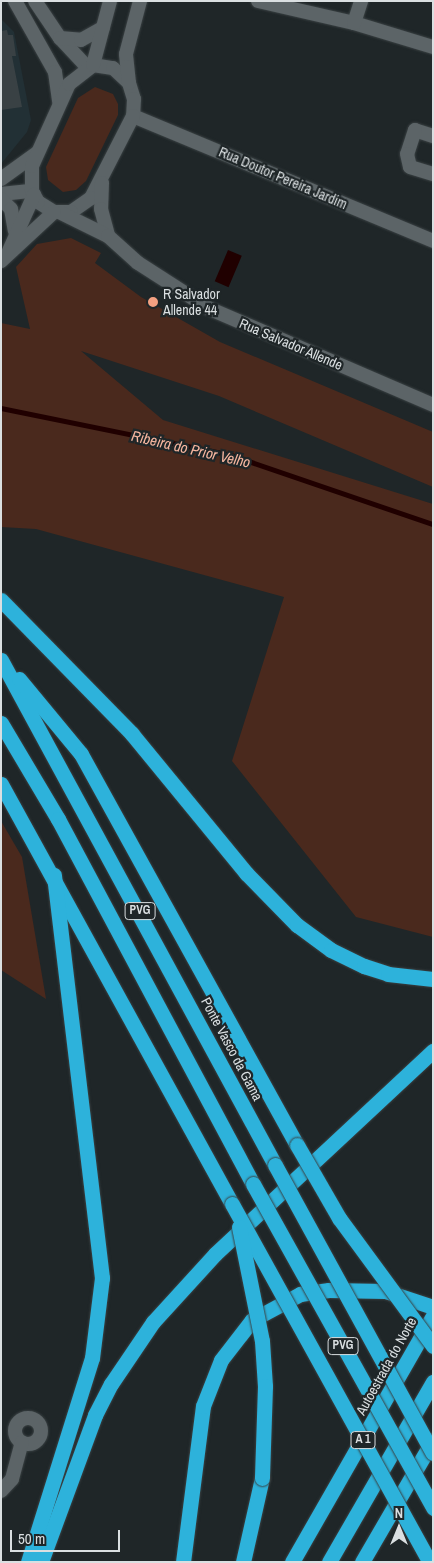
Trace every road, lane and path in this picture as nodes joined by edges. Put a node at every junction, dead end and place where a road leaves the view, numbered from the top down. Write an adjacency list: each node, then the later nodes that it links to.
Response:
1 (15, 1): 13 (street)
2 (35, 1): 9 (street)
3 (110, 1): 8 (street)
4 (140, 1): 12 (street)
5 (258, 1): 7 (street)
6 (361, 1): 7 (street)
7 (354, 23): 10 (street)
8 (103, 28): 9 (street); 11 (street)
9 (60, 38): 11 (street)
10 (433, 47)
11 (90, 66): 12 (street); 13 (street)
12 (129, 83): 14 (street)
13 (59, 105): 16 (street)
14 (133, 116): 19 (street); 26 (street, Rua Doutor Pereira Jardim)
15 (433, 136): 17 (street)
16 (37, 153): 18 (street); 20 (street)
17 (433, 174)
18 (1, 179)
19 (102, 182): 23 (street); 25 (street)
20 (33, 193): 21 (street); 23 (street, Rua Salvador Allende); 24 (street)
21 (1, 194)
22 (1, 199): 24 (street)
23 (58, 213): 25 (street, Rua Salvador Allende); 27 (street)
24 (15, 231): 27 (street)
25 (108, 236): 28 (street, Rua Salvador Allende)
26 (433, 240)
27 (4, 257)
28 (433, 405)
29 (1, 600): 34 (highway)
30 (1, 659): 39 (highway, bridge); 43 (highway, Ponte Vasco da Gama / PVG, bridge)
31 (1, 723): 45 (highway, PVG, bridge)
32 (1, 784): 33 (highway)
33 (54, 875): 36 (highway); 46 (highway)
34 (433, 979)
35 (433, 1051): 46 (highway)
36 (232, 1204): 48 (highway, bridge); 52 (highway, bridge)
37 (433, 1308): 47 (highway)
38 (432, 1317): 49 (highway, Autoestrada do Norte / A 1)
39 (433, 1346)
40 (433, 1382): 50 (highway, A 1)
41 (433, 1440): 51 (highway)
42 (22, 1442): 44 (street)
43 (433, 1453)
44 (1, 1491)
45 (433, 1508)
46 (37, 1561)
47 (183, 1562)
48 (243, 1562)
49 (292, 1562)
50 (329, 1562)
51 (362, 1562)
52 (430, 1562)

